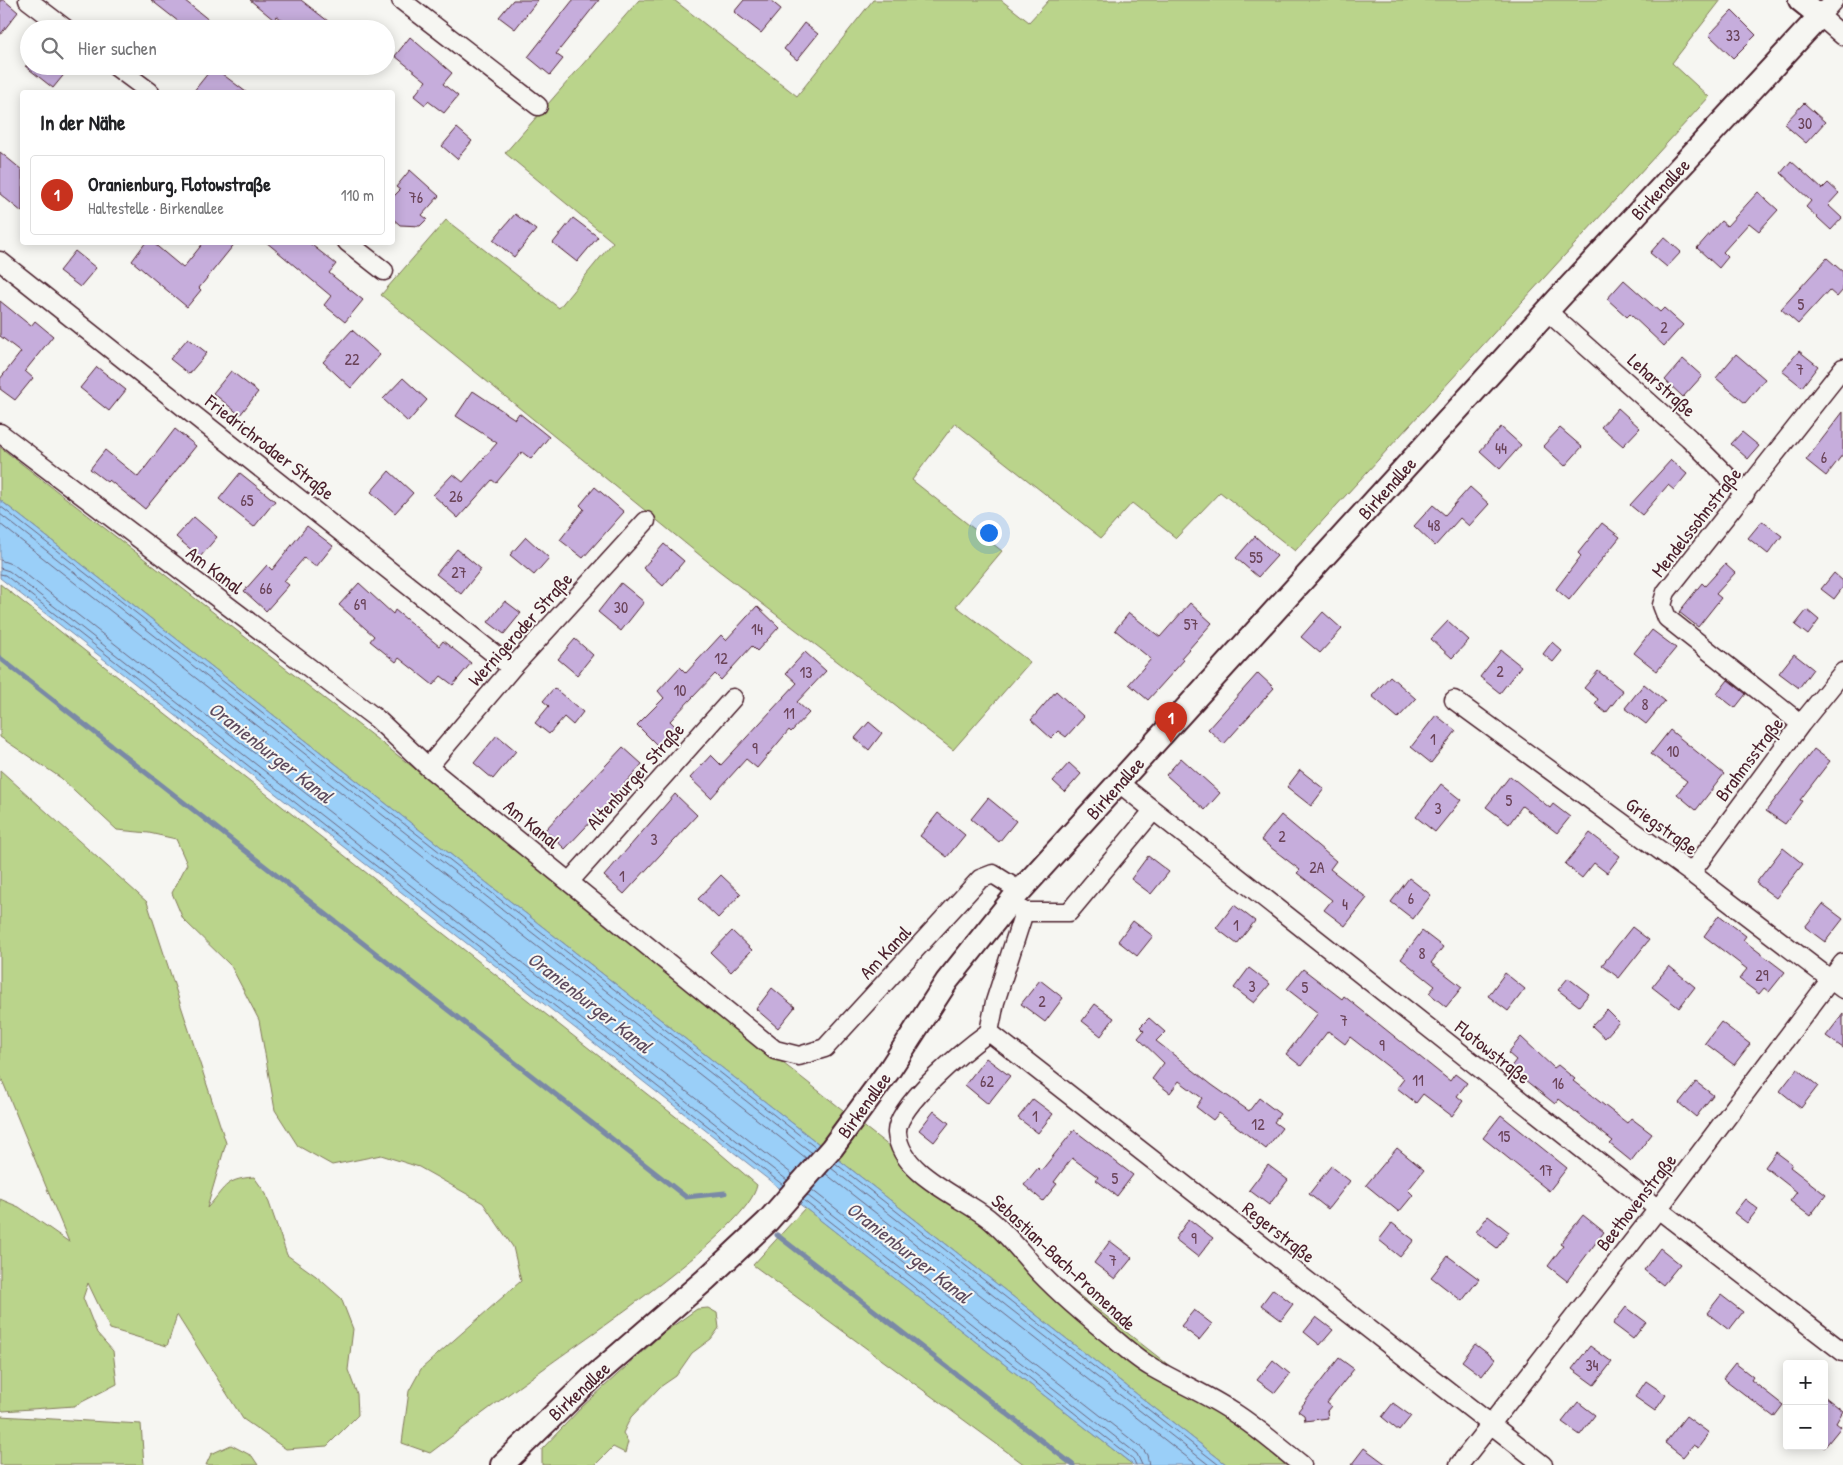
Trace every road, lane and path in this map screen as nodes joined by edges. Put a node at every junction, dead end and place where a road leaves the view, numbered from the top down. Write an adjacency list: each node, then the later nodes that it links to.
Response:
1 (28, 0): 5 (street)
2 (401, 0): 9 (street)
3 (1800, 0): 4 (street)
4 (1827, 8): 6 (street); 13 (street, Birkenallee)
5 (54, 20)
6 (1843, 36)
7 (127, 75): 8 (street)
8 (147, 90)
9 (538, 106)
10 (351, 245): 12 (street)
11 (0, 262): 18 (street, Friedrichrodaer Straße)
12 (384, 271)
13 (1547, 311): 16 (street, Leharstraße); 24 (street, Birkenallee)
14 (1843, 368): 16 (street, Mendelssohnstraße)
15 (0, 433): 23 (street, Am Kanal)
16 (1745, 494): 22 (street, Mendelssohnstraße)
17 (646, 521): 18 (street, Wernigeroder Straße)
18 (512, 668): 23 (street, Wernigeroder Straße)
19 (1843, 672): 22 (street, Brahmsstraße)
20 (733, 698): 27 (street, Altenburger Straße)
21 (1454, 700): 26 (street, Griegstraße)
22 (1801, 724): 26 (street, Brahmsstraße)
23 (428, 766): 27 (street, Am Kanal)
24 (1119, 783): 25 (street, Flotowstraße); 28 (street, Birkenallee)
25 (1153, 811): 28 (street); 32 (street, Flotowstraße)
26 (1690, 873): 30 (street, Griegstraße)
27 (569, 882): 28 (street, Am Kanal)
28 (1019, 901): 31 (street); 35 (street, Birkenallee)
29 (1843, 963): 30 (street, Beethovenstraße)
30 (1836, 984): 32 (street, Beethovenstraße)
31 (989, 1032): 34 (street, Regerstraße); 36 (street, Sebastian-Bach-Promenade)
32 (1658, 1209): 33 (street, Flotowstraße); 34 (street, Beethovenstraße)
33 (1843, 1352)
34 (1490, 1423): 37 (street, Beethovenstraße); 38 (street, Regerstraße)
35 (507, 1463)
36 (1302, 1465)
37 (1459, 1465)
38 (1543, 1465)

